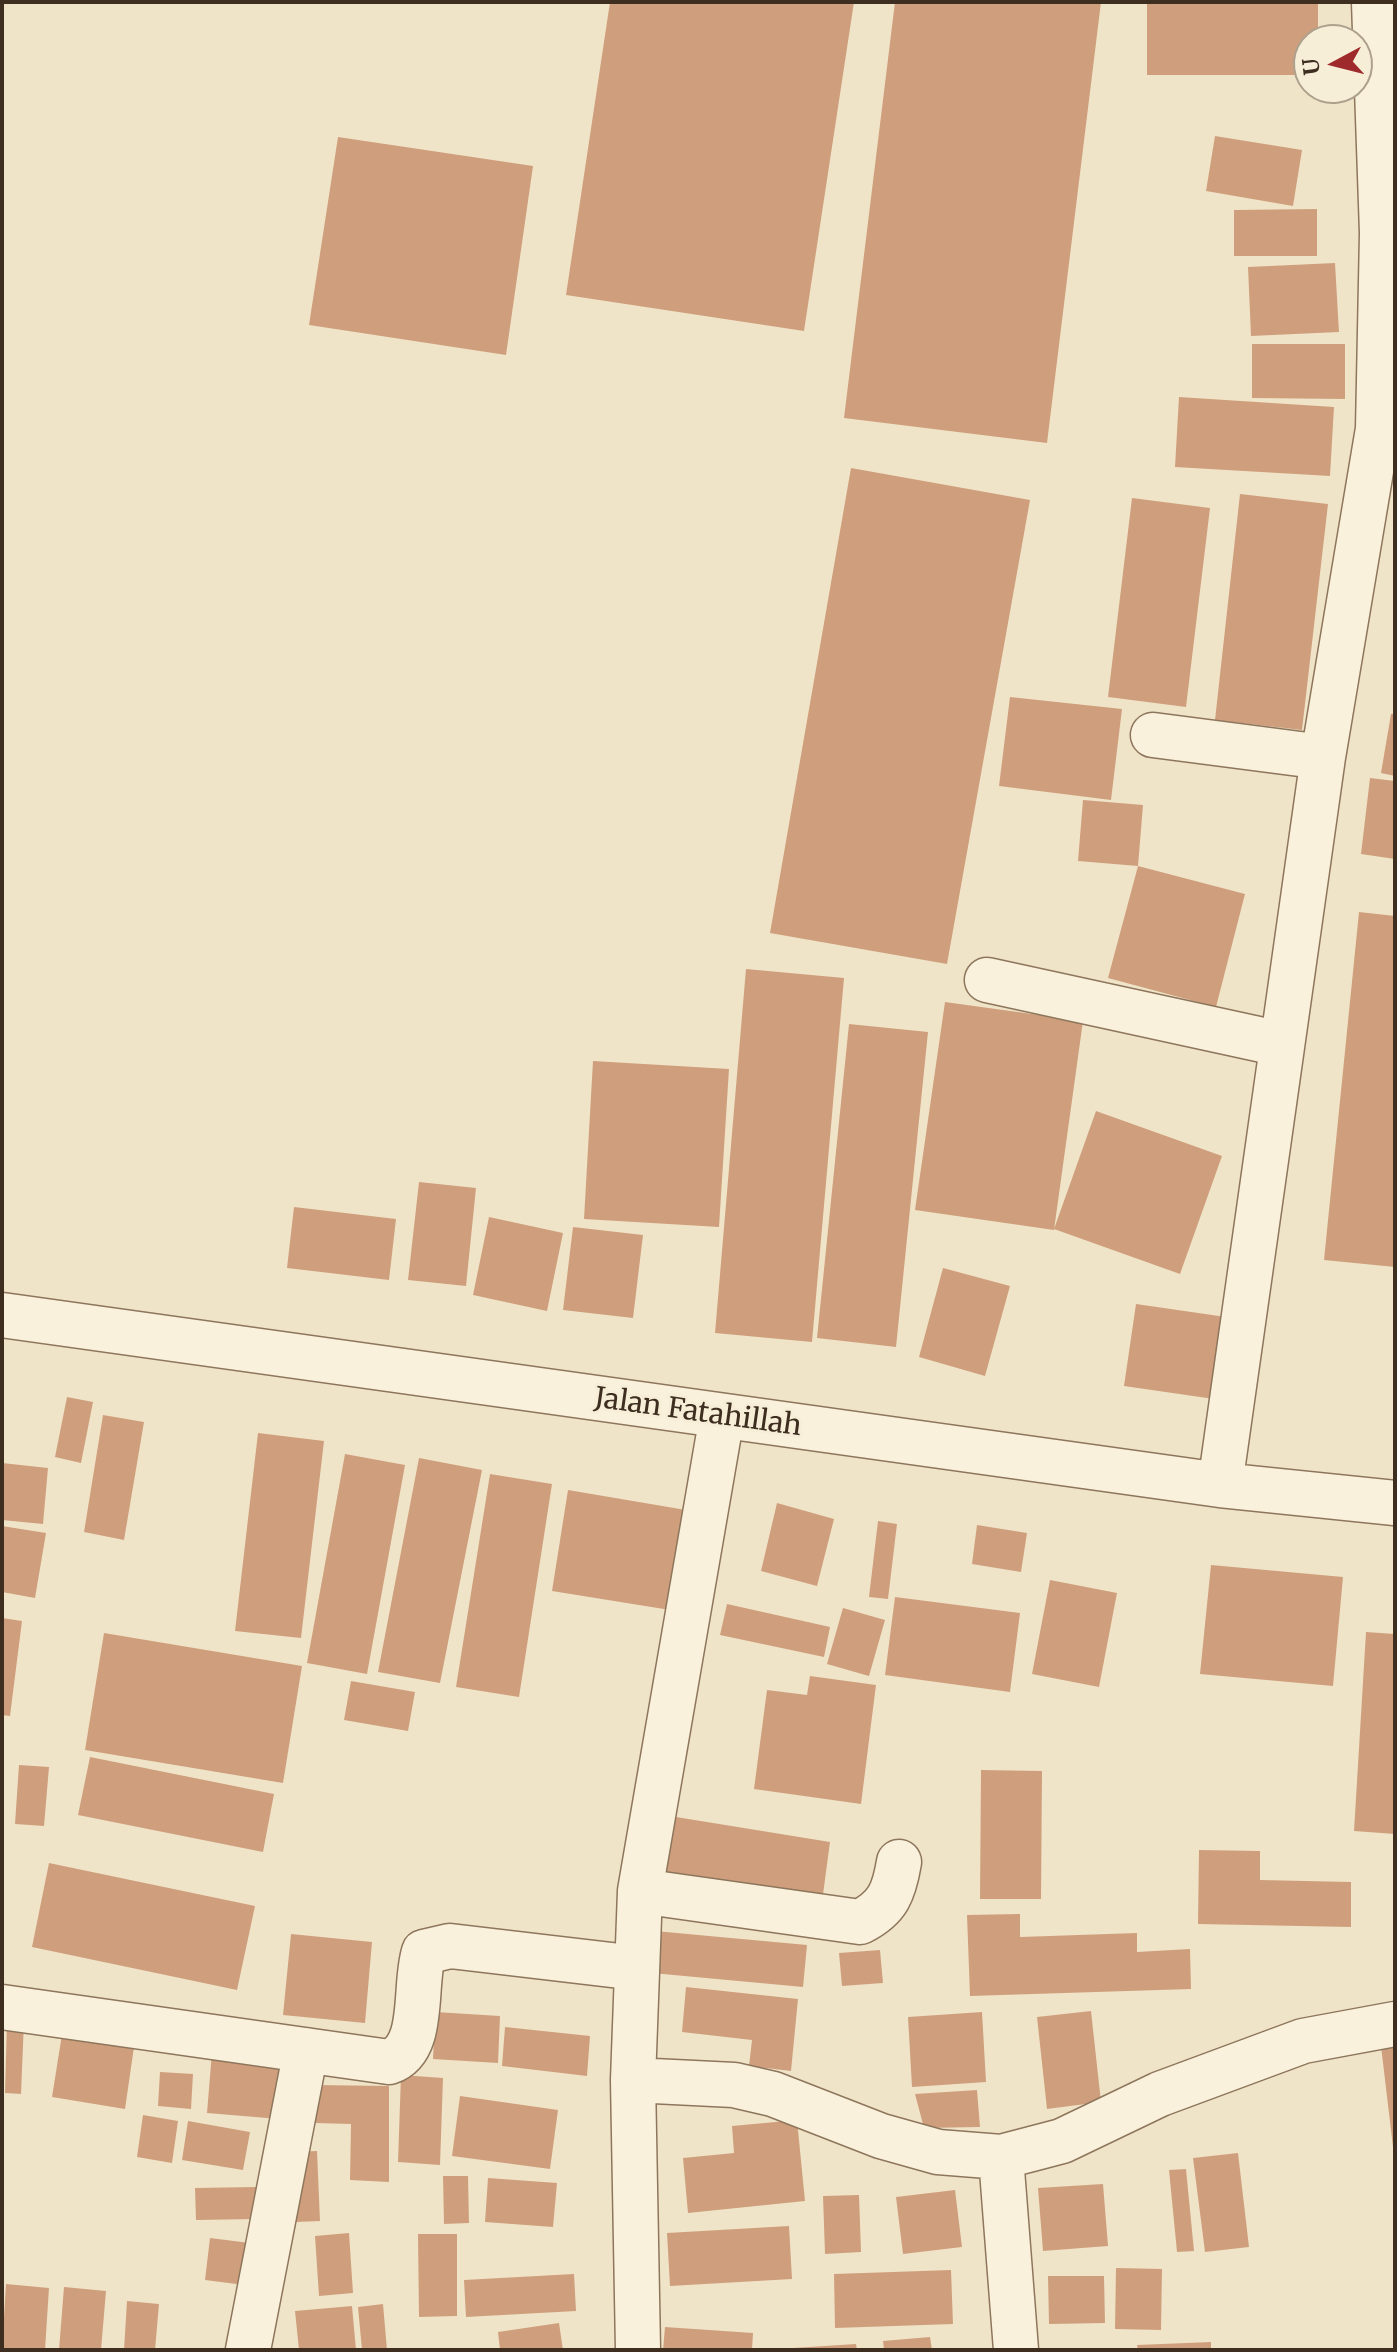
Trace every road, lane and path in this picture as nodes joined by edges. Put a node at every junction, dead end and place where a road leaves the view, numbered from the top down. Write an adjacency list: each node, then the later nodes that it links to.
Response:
1 (1381, 16): 3 (street)
2 (1153, 735): 3 (street)
3 (1323, 757): 5 (street)
4 (987, 980): 5 (street)
5 (1281, 1044): 8 (street)
6 (2, 1315): 7 (street, Jalan Fatahillah)
7 (722, 1416): 8 (street, Jalan Fatahillah); 11 (street)
8 (1220, 1485): 9 (street, Jalan Fatahillah)
9 (1395, 1503)
10 (899, 1862): 11 (street)
11 (640, 1891): 12 (street)
12 (637, 1968): 15 (street); 16 (street)
13 (2, 2007): 15 (street)
14 (1395, 2024): 17 (street)
15 (306, 2050): 18 (street)
16 (633, 2080): 17 (street); 19 (street)
17 (1001, 2157): 20 (street)
18 (248, 2350)
19 (638, 2350)
20 (1016, 2350)

